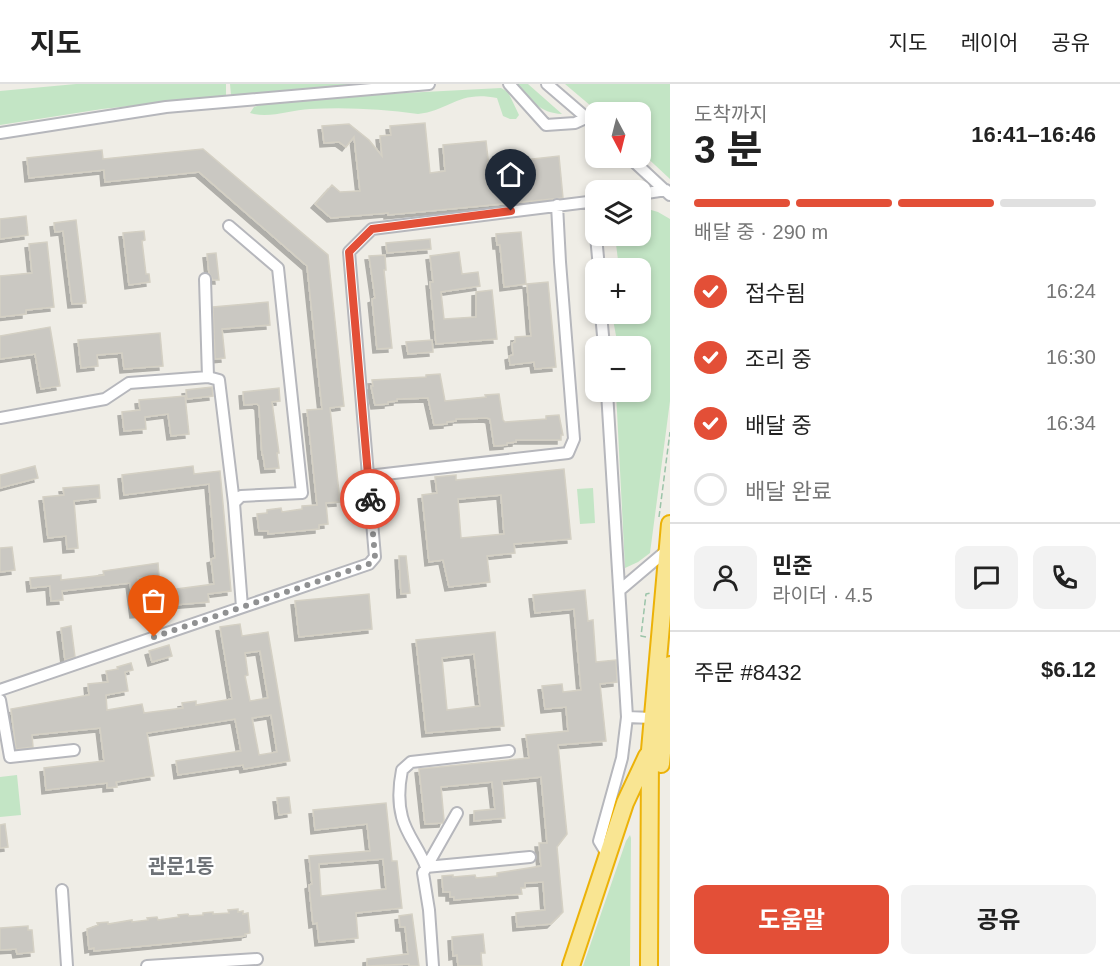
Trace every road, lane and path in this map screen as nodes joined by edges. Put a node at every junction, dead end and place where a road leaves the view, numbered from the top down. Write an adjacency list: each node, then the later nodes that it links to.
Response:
1 (429, 84): 6 (street)
2 (508, 84): 5 (street)
3 (548, 84): 4 (street)
4 (585, 117)
5 (585, 118)
6 (0, 133)
7 (641, 168): 8 (street)
8 (668, 193): 9 (street)
9 (651, 194)
10 (585, 202): 11 (street)
11 (557, 206): 17 (street); 17 (street)
12 (229, 226): 18 (street)
13 (205, 279): 14 (street)
14 (208, 377): 16 (street); 18 (street)
15 (608, 402): 21 (street)
16 (0, 418)
17 (368, 476): 22 (street)
18 (234, 503): 22 (street)
19 (670, 524): 20 (highway)
20 (666, 551): 21 (street); 27 (highway)
21 (620, 590): 26 (street)
22 (242, 607): 24 (street)
23 (670, 665): 28 (highway)
24 (0, 690)
25 (0, 700): 29 (street)
26 (627, 717): 27 (street); 33 (street)
27 (652, 718): 28 (highway)
28 (655, 749): 31 (highway); 33 (highway); 42 (highway); 43 (highway)
29 (74, 750)
30 (509, 751): 35 (street)
31 (670, 774)
32 (457, 813): 35 (street)
33 (608, 856): 41 (highway)
34 (530, 857): 35 (street)
35 (426, 867): 40 (street)
36 (62, 890): 38 (street)
37 (257, 959): 39 (street)
38 (67, 966)
39 (147, 966)
40 (433, 966)
41 (571, 966)
42 (649, 966)
43 (660, 966)

